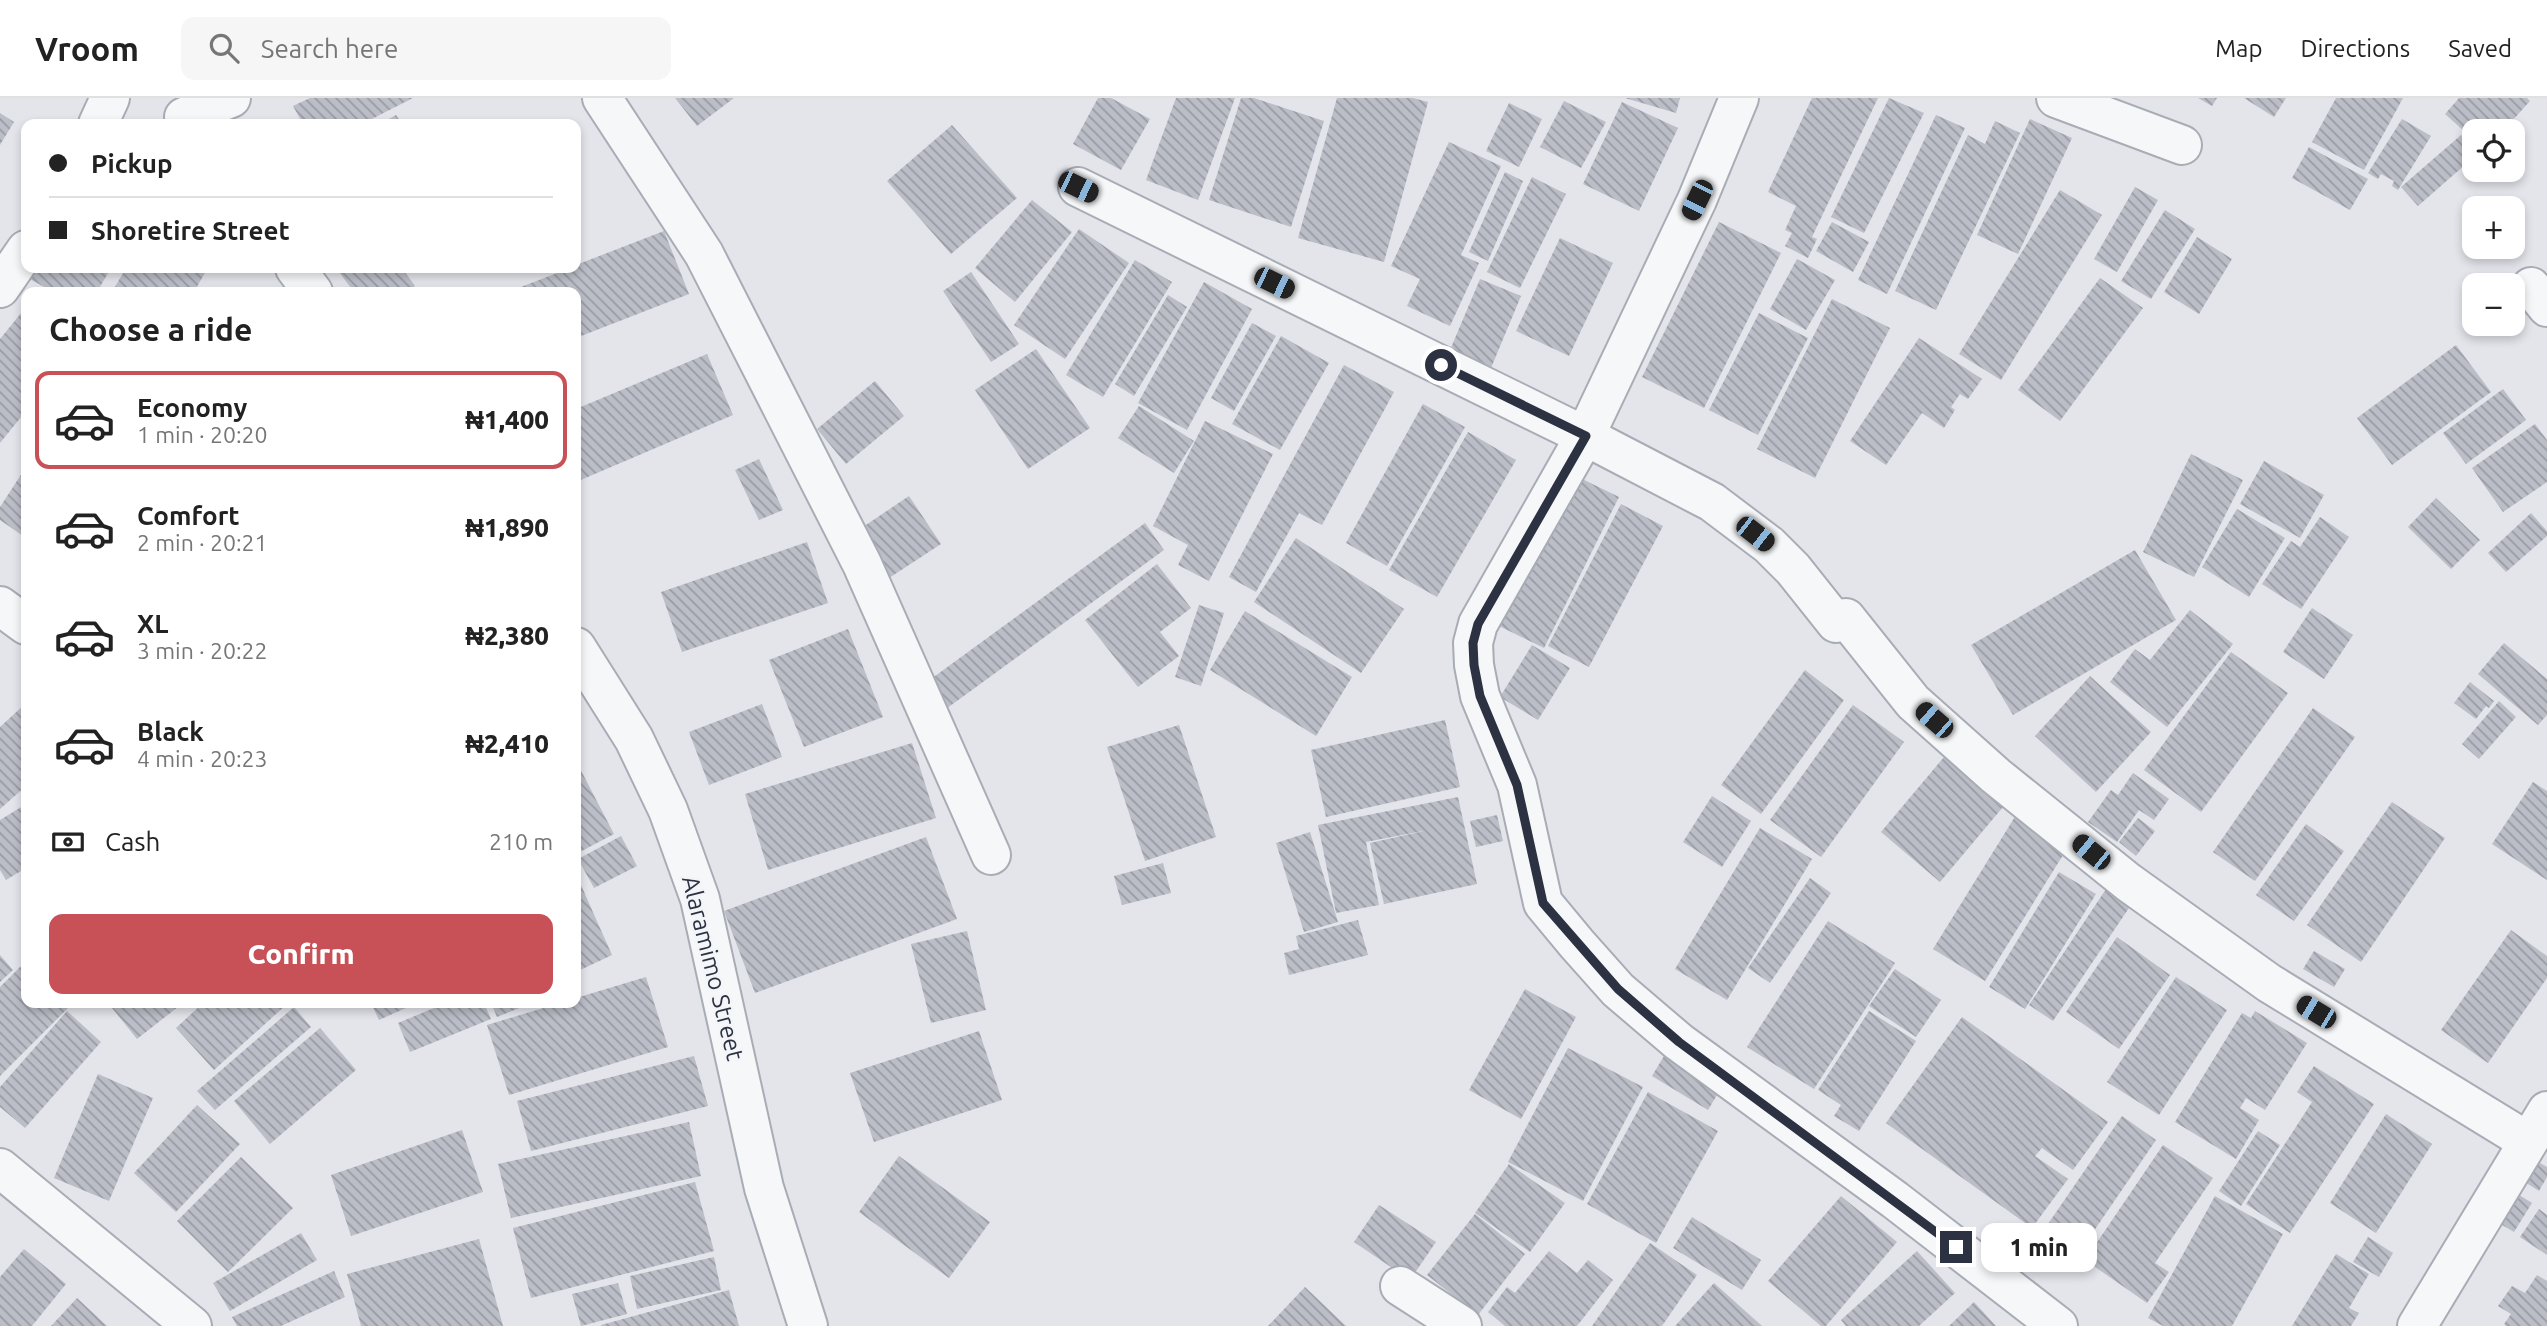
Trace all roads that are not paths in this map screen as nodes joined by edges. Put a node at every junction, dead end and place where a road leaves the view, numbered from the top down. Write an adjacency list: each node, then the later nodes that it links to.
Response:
1 (110, 98): 7 (street)
2 (231, 98): 6 (street)
3 (602, 98): 16 (street)
4 (1739, 98): 12 (street)
5 (2056, 98): 8 (street)
6 (181, 113)
7 (100, 119)
8 (2182, 145)
9 (1078, 187): 12 (street)
10 (21, 257): 11 (street)
11 (0, 288)
12 (1586, 436): 17 (street); 24 (street)
13 (0, 607): 14 (street)
14 (21, 622)
15 (581, 655): 22 (street, Alaramimo Street)
16 (991, 855)
17 (2537, 1126): 20 (street)
18 (0, 1168): 21 (street)
19 (1400, 1286): 23 (street)
20 (2422, 1324)
21 (192, 1326)
22 (808, 1326)
23 (1462, 1326)
24 (2058, 1326)

